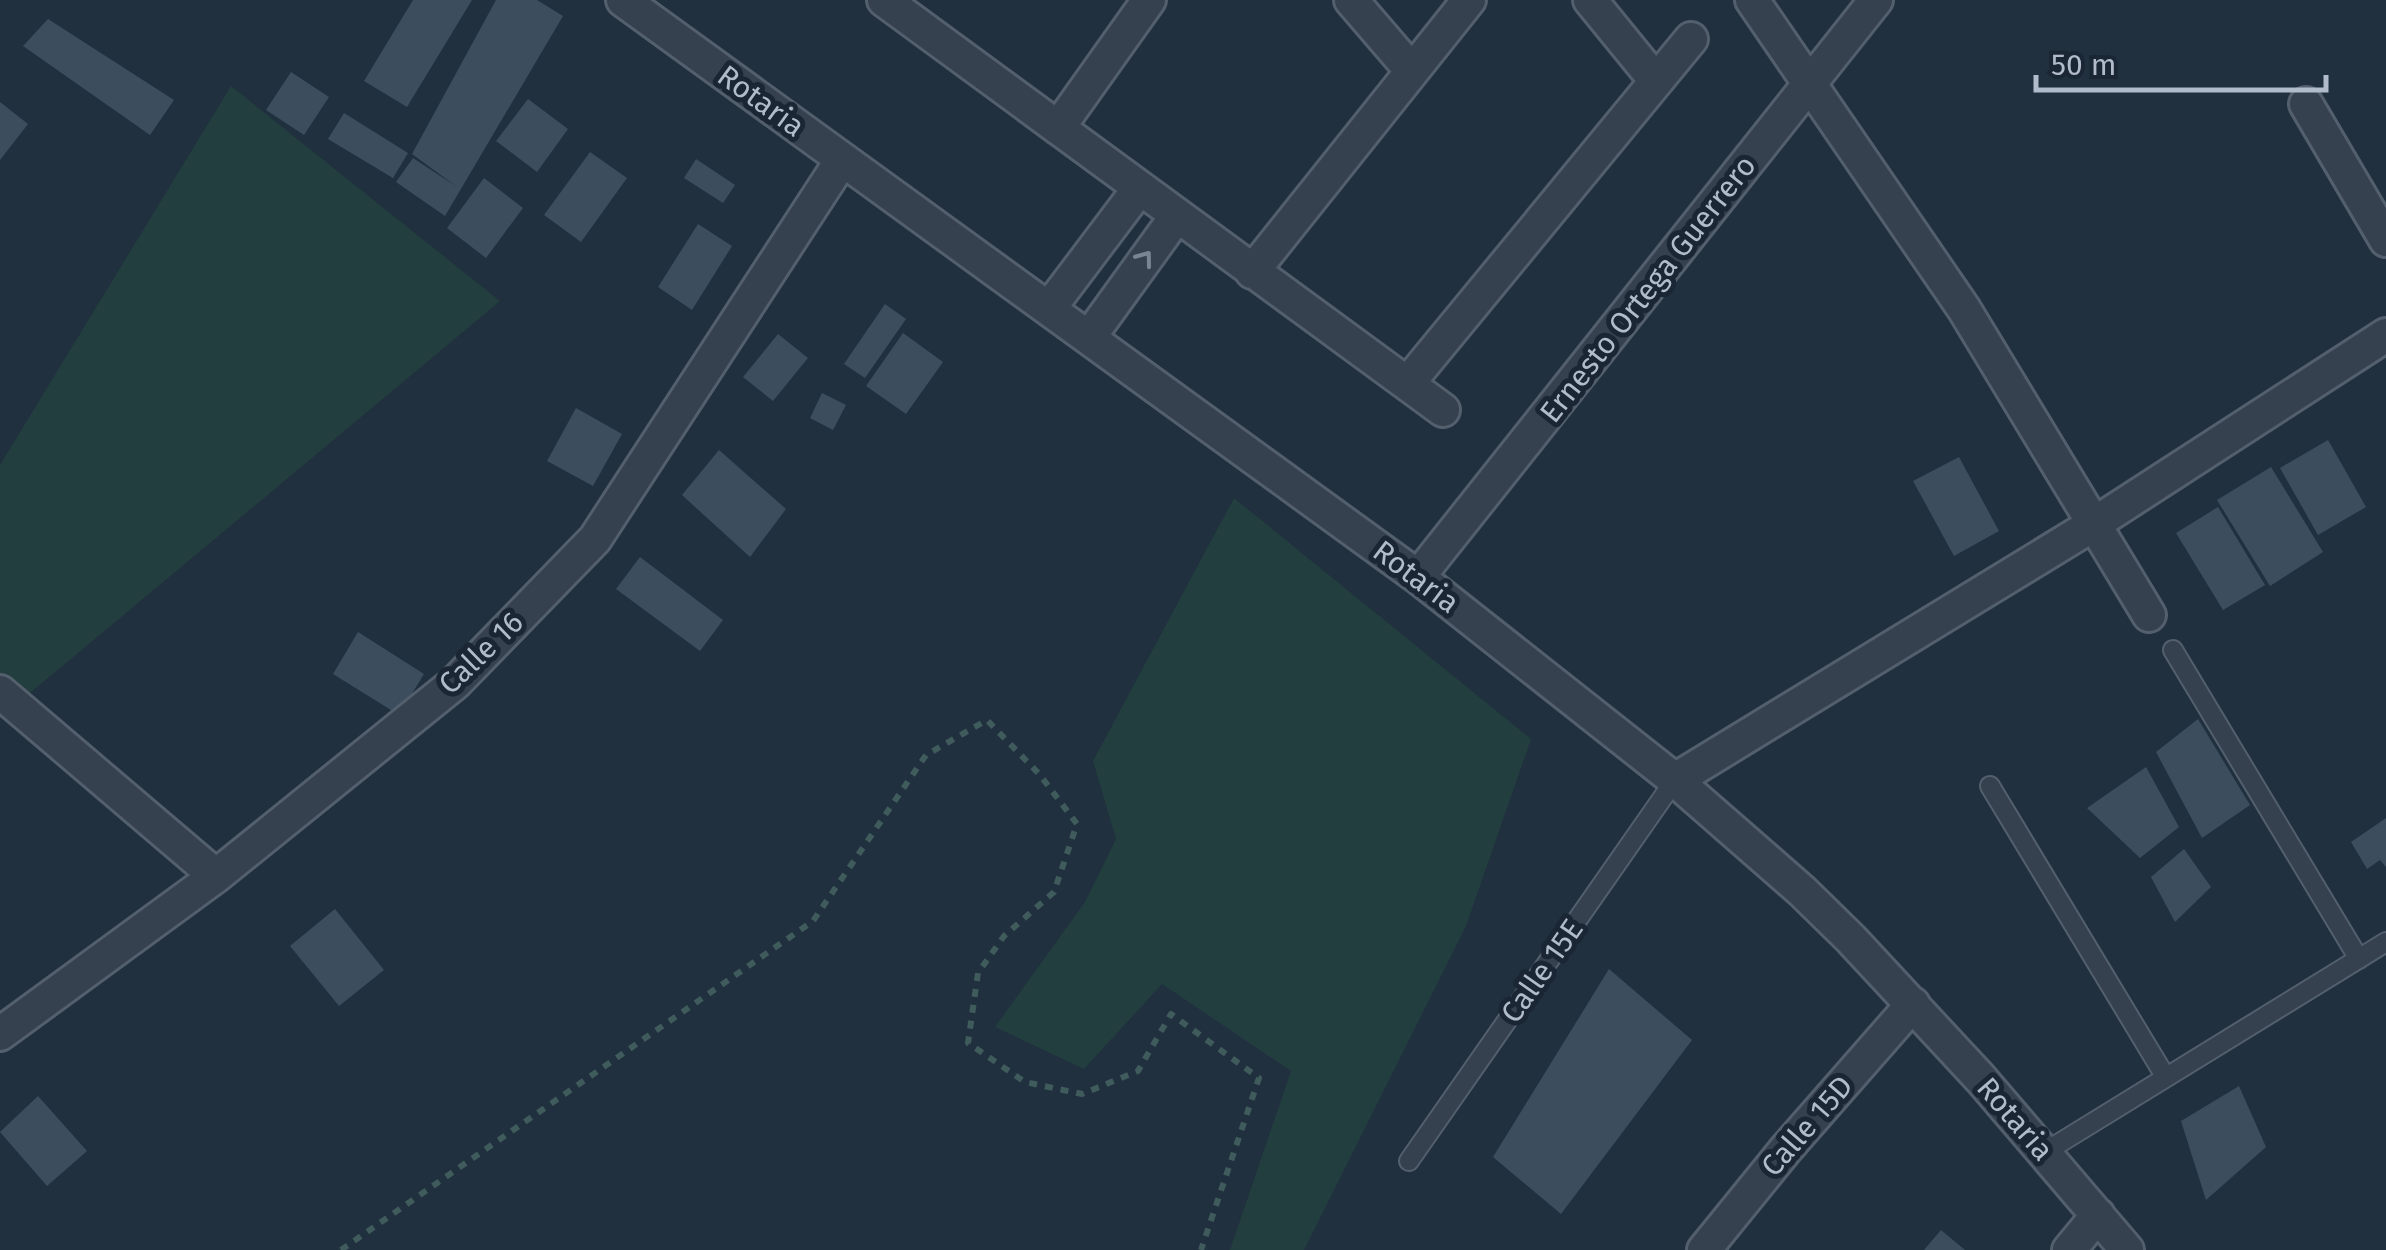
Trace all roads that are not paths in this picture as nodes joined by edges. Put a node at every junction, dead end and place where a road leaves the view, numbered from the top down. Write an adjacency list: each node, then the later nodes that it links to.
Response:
1 (623, 0): 15 (street, Rotaria)
2 (1149, 0): 14 (street)
3 (1351, 0): 10 (street)
4 (1469, 0): 10 (street)
5 (1590, 0): 11 (street)
6 (1752, 0): 12 (street)
7 (1876, 0): 12 (street, Ernesto Ortega Guerrero)
8 (897, 4): 14 (street)
9 (1691, 39): 11 (street)
10 (1412, 71): 19 (street)
11 (1656, 81): 23 (street)
12 (1810, 85): 25 (street); 26 (street, Ernesto Ortega Guerrero)
13 (2306, 104): 18 (street)
14 (1058, 128): 16 (street)
15 (842, 160): 20 (street, Rotaria); 32 (street, Calle 16)
16 (1139, 189): 17 (street); 20 (street)
17 (1176, 216): 19 (street); 22 (street, one-way to 17)
18 (2386, 240)
19 (1252, 272): 23 (street)
20 (1050, 307): 22 (street, Rotaria)
21 (2386, 335): 25 (street)
22 (1090, 336): 26 (street, Rotaria)
23 (1408, 384): 24 (street)
24 (1442, 410)
25 (2094, 524): 27 (street); 30 (street)
26 (1418, 577): 30 (street, Rotaria)
27 (2150, 616)
28 (2172, 650): 34 (lane)
29 (0, 692): 32 (street)
30 (1676, 780): 35 (street, Rotaria); 39 (lane, Calle 15E)
31 (1990, 786): 37 (lane)
32 (216, 876): 36 (street, Calle 16)
33 (2386, 942): 34 (lane)
34 (2359, 958): 37 (lane)
35 (1913, 1004): 38 (street, Rotaria); 41 (street, Calle 15D)
36 (0, 1034)
37 (2164, 1076): 38 (lane)
38 (2045, 1152): 40 (street, Rotaria)
39 (1409, 1161)
40 (2098, 1215): 42 (street); 43 (street, Rotaria)
41 (1704, 1250)
42 (2069, 1250)
43 (2126, 1250)

